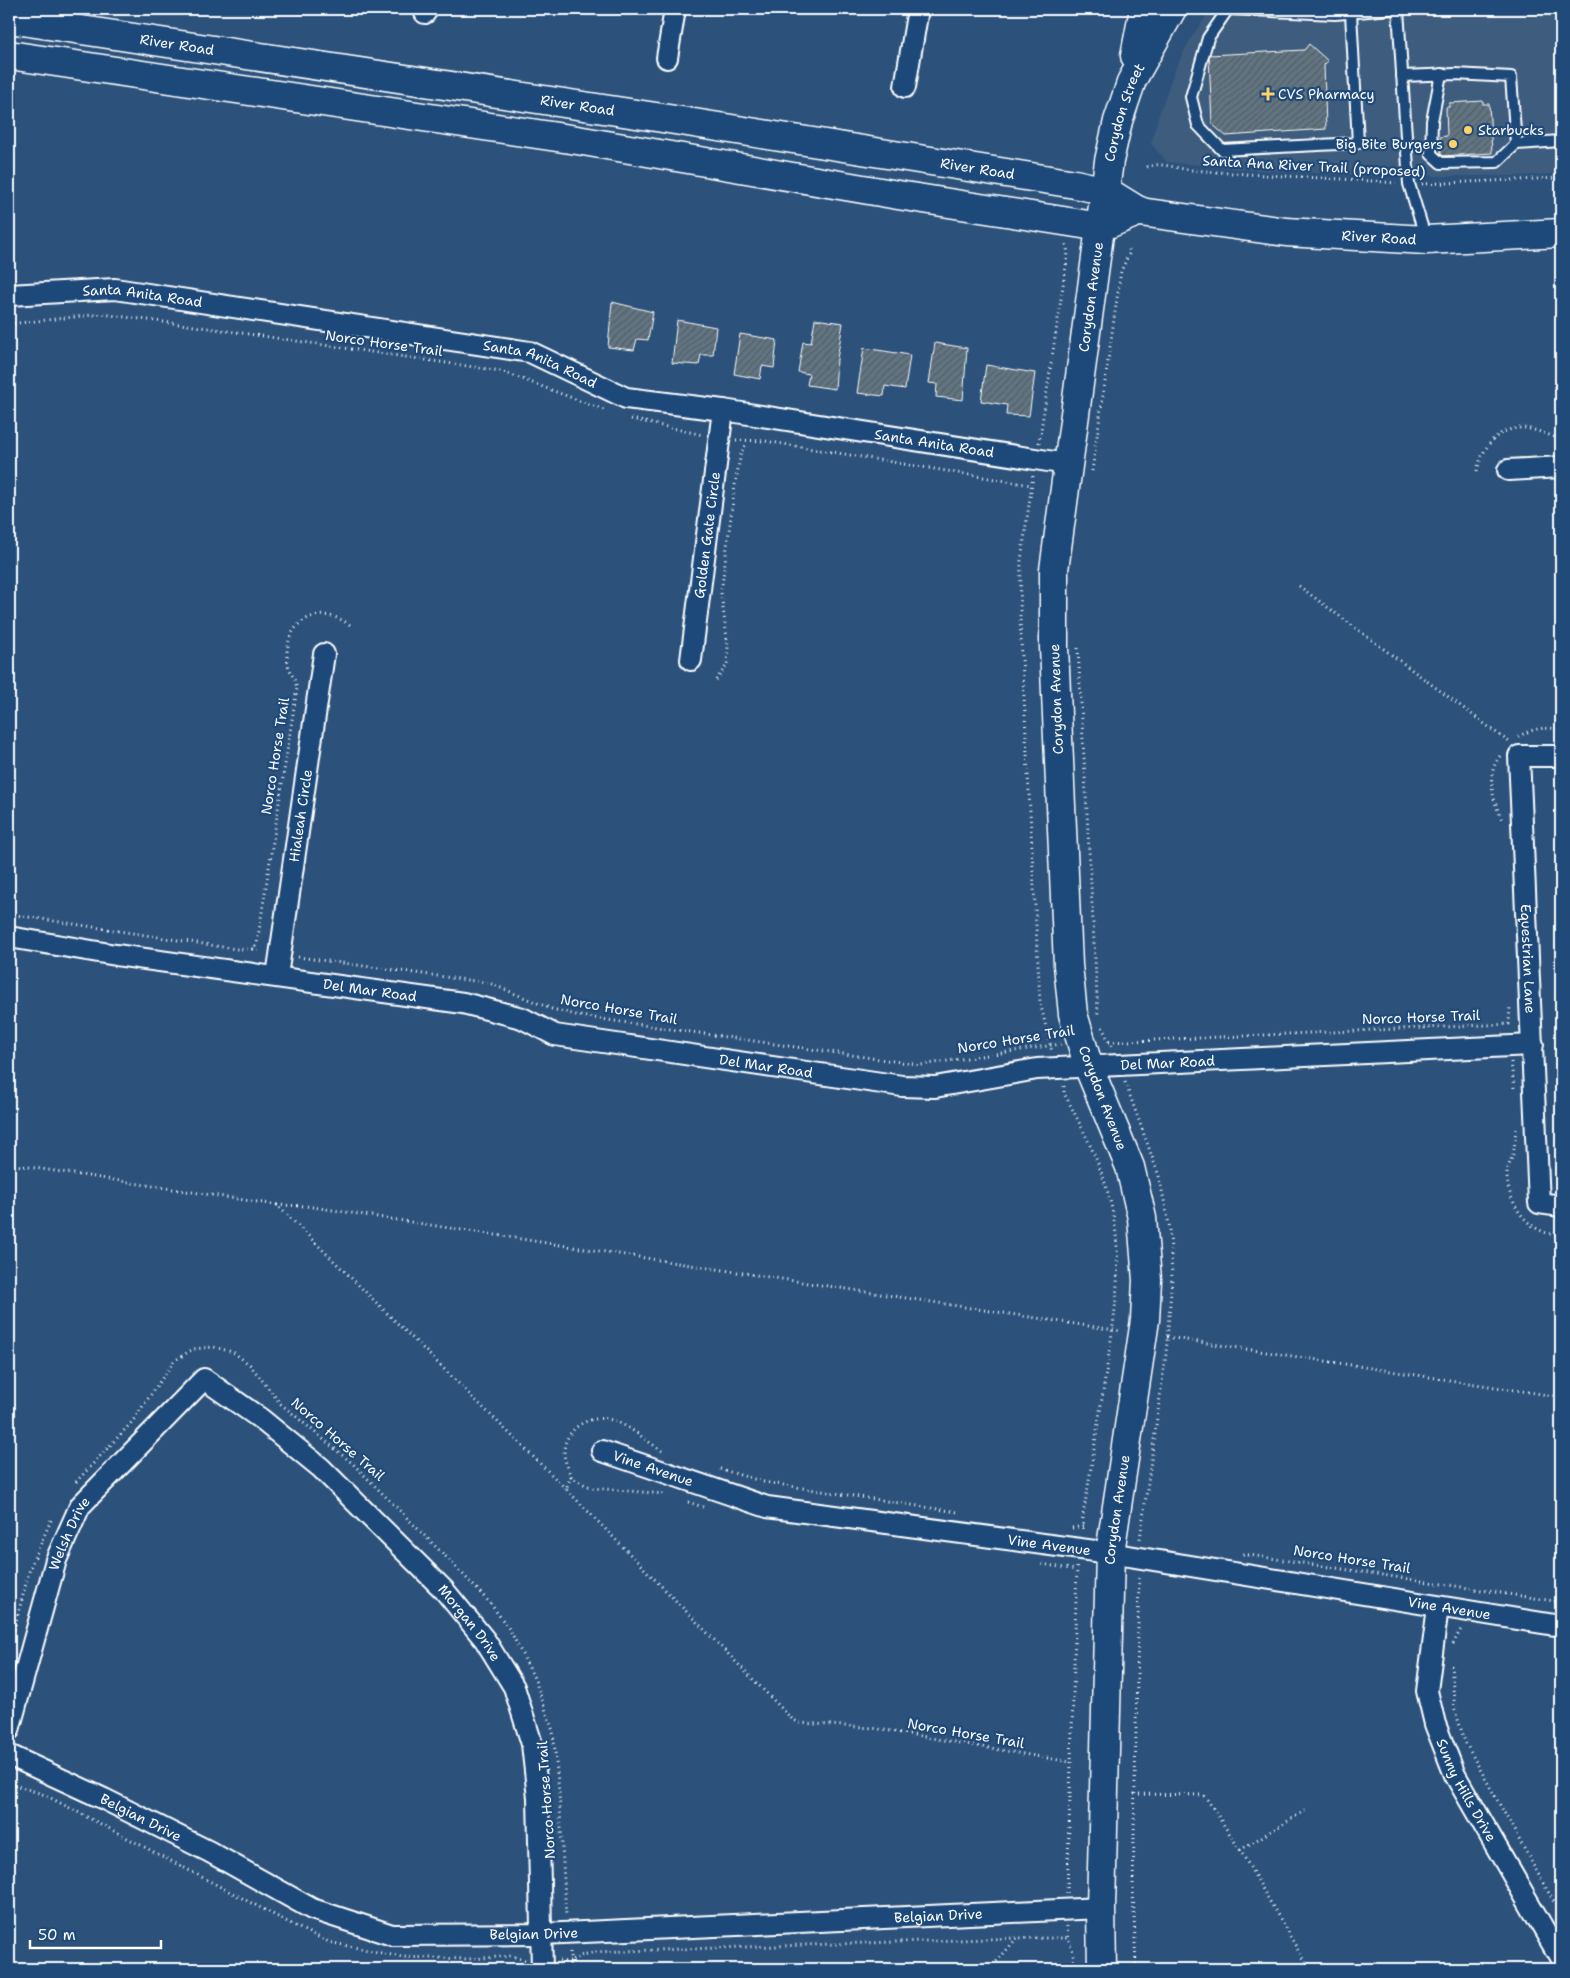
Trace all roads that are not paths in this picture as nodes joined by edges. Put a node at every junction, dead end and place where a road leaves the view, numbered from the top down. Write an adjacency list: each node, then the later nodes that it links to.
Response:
1 (675, 9): 12 (street)
2 (918, 9): 16 (street)
3 (1144, 9): 15 (main road)
4 (1172, 9): 15 (main road, Corydon Street)
5 (1228, 9): 9 (lane); 9 (lane)
6 (1391, 9): 8 (lane)
7 (1398, 9): 14 (lane)
8 (1380, 10): 9 (lane)
9 (1351, 14)
10 (9, 19): 19 (main road, River Road)
11 (9, 55): 21 (main road)
12 (667, 58)
13 (1441, 74): 14 (lane); 18 (lane); 18 (lane)
14 (1402, 76): 23 (lane)
15 (1132, 80): 19 (main road, Corydon Street)
16 (905, 87)
17 (1561, 141): 18 (lane)
18 (1516, 144)
19 (1106, 191): 20 (main road, River Road); 21 (main road, Corydon Street)
20 (1140, 211): 21 (main road); 23 (main road, River Road)
21 (1102, 227): 26 (main road, Corydon Avenue)
22 (1561, 233): 23 (main road, River Road)
23 (1426, 240)
24 (9, 296): 25 (street, Santa Anita Road)
25 (722, 410): 26 (street, Santa Anita Road); 30 (street, Golden Gate Circle)
26 (1067, 464): 35 (main road, Corydon Avenue)
27 (1561, 467): 28 (street)
28 (1508, 470)
29 (324, 654): 33 (street, Hialeah Circle)
30 (691, 660)
31 (1561, 756): 34 (street, Equestrian Lane)
32 (9, 937): 33 (street, Del Mar Road)
33 (278, 976): 35 (street, Del Mar Road)
34 (1533, 1045): 35 (street, Del Mar Road); 36 (street, Equestrian Lane)
35 (1089, 1068): 39 (main road, Corydon Avenue)
36 (1561, 1206)
37 (204, 1379): 42 (street, Welsh Drive); 45 (street, Morgan Drive)
38 (602, 1451): 39 (street, Vine Avenue)
39 (1110, 1553): 40 (street, Vine Avenue); 44 (main road, Corydon Avenue)
40 (1438, 1607): 41 (street, Vine Avenue); 46 (street, Sunny Hills Drive)
41 (1561, 1626)
42 (9, 1730)
43 (9, 1755): 45 (street, Belgian Drive)
44 (1101, 1908): 45 (street, Belgian Drive); 48 (main road, Corydon Avenue)
45 (541, 1934): 47 (street, Morgan Drive)
46 (1561, 1959)
47 (542, 1964)
48 (1102, 1969)

